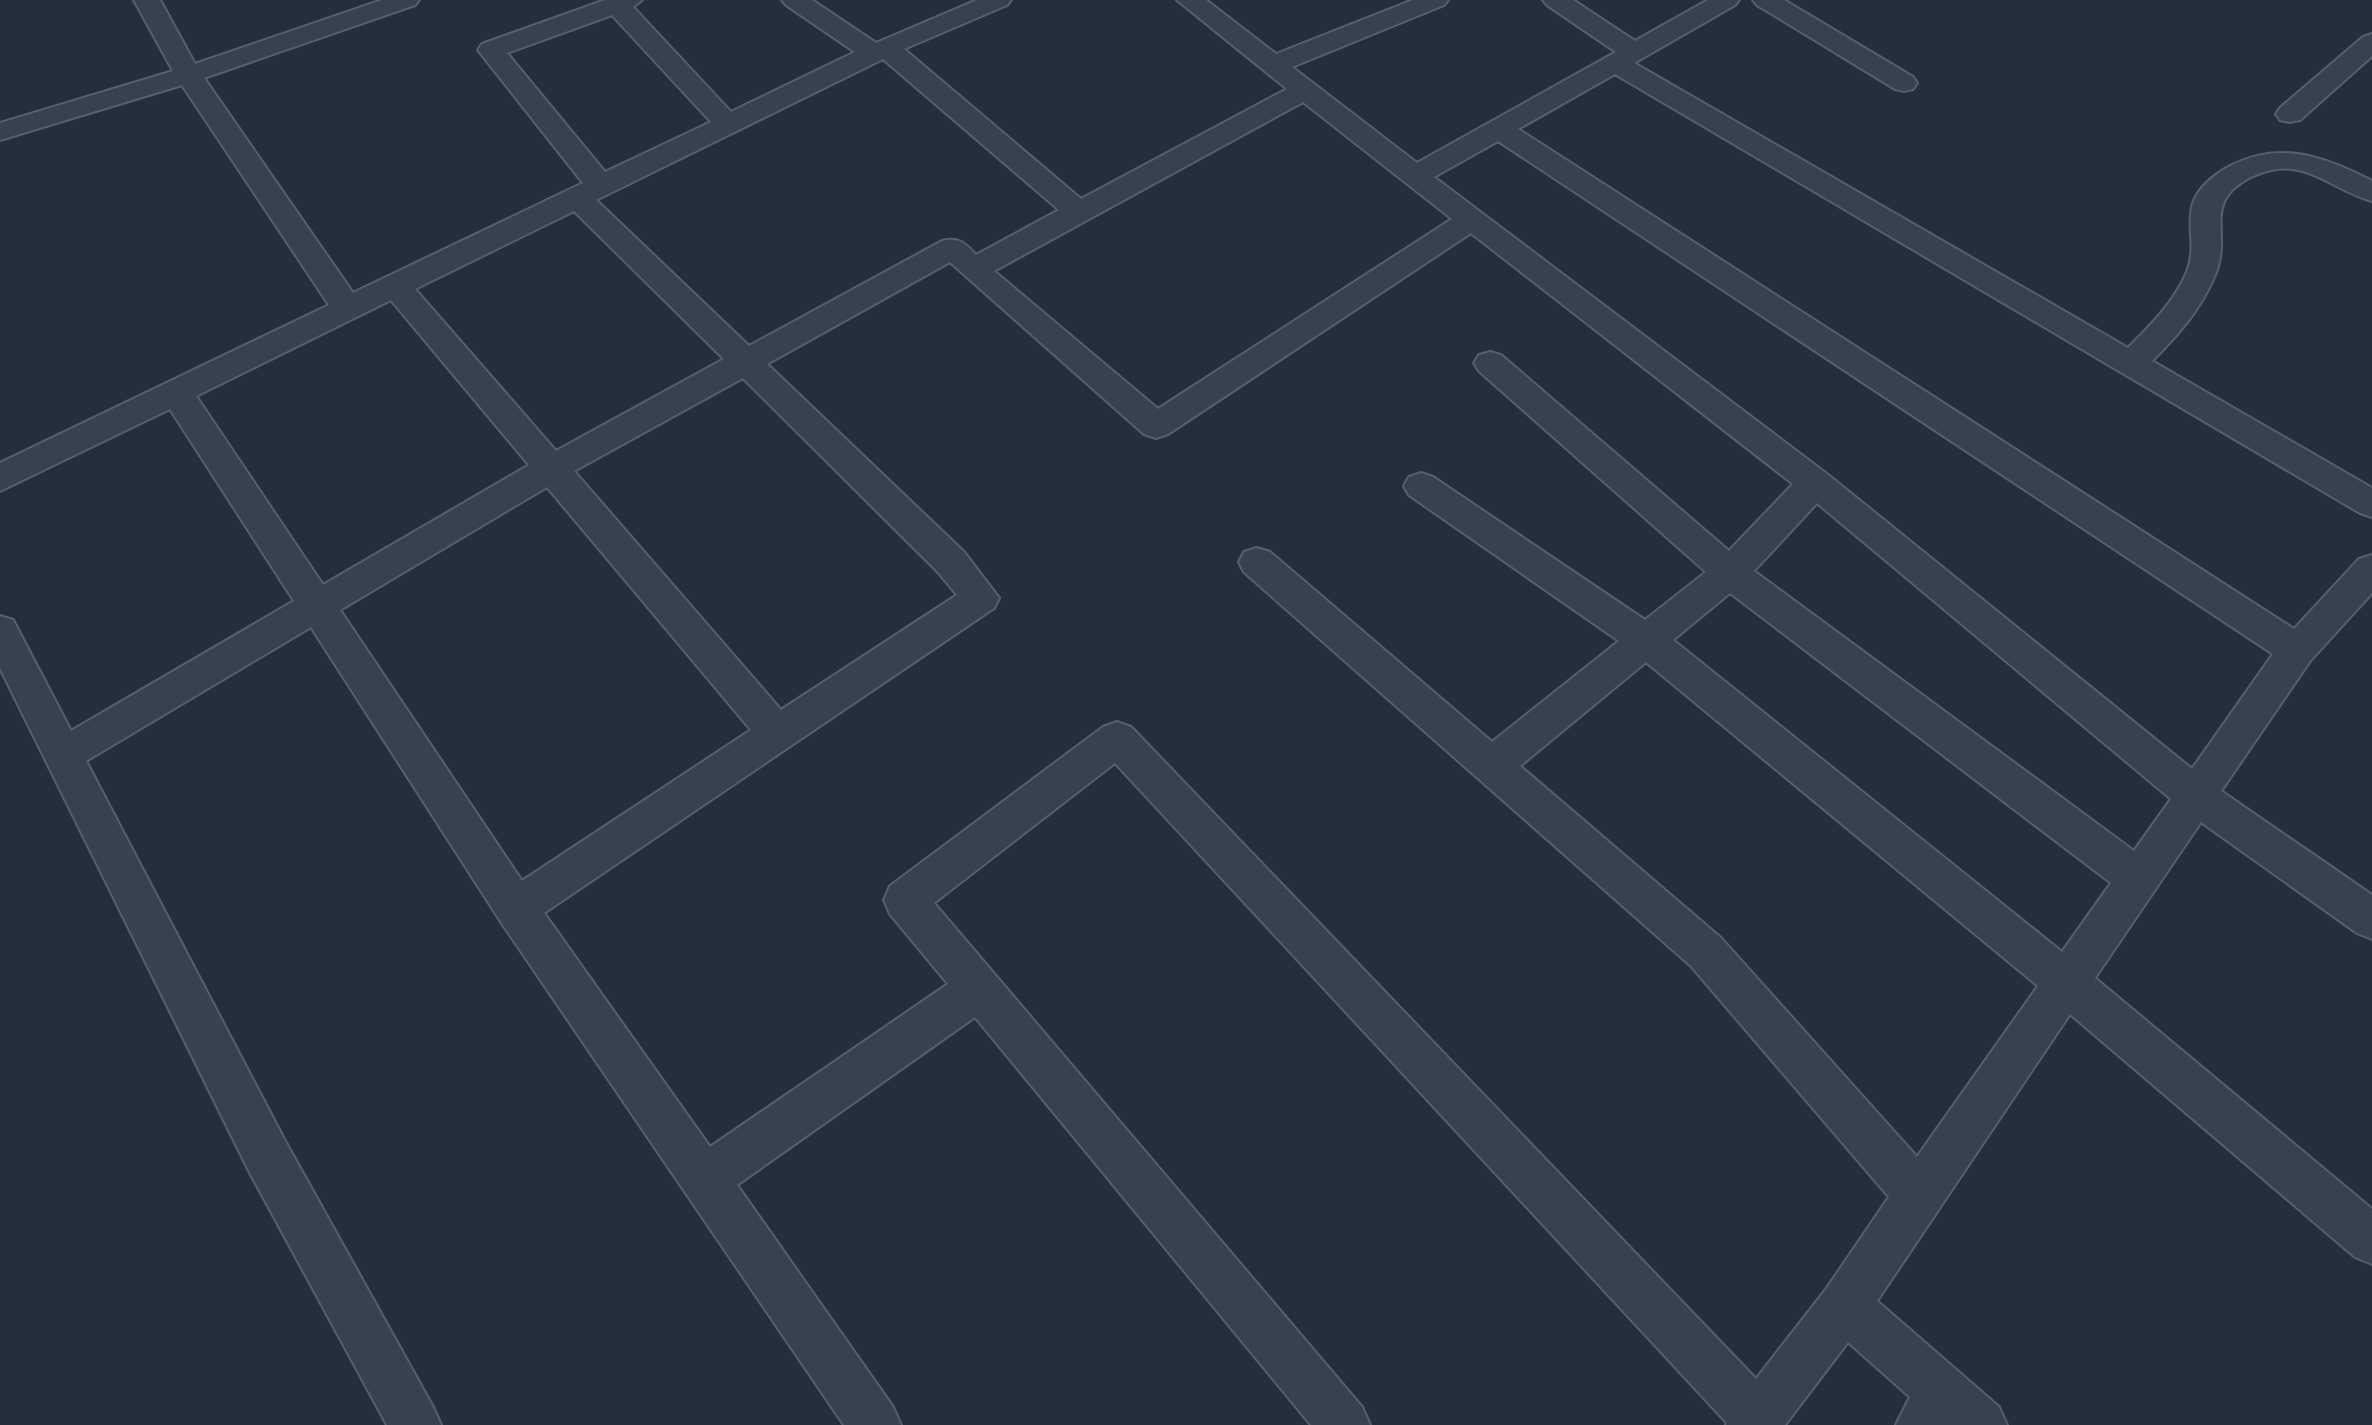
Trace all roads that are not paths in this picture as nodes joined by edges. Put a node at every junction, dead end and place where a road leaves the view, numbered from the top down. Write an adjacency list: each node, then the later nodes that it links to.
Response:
1 (147, 0): 16 (street)
2 (406, 0): 11 (street)
3 (796, 0): 13 (street)
4 (998, 0): 13 (street)
5 (1190, 0): 15 (street)
6 (1435, 0): 15 (street)
7 (1556, 0): 14 (street)
8 (1725, 0): 14 (street)
9 (1766, 0): 17 (street)
10 (623, 2): 20 (street); 24 (street)
11 (355, 8): 16 (street)
12 (2372, 42): 19 (street)
13 (881, 50): 20 (street); 26 (street)
14 (1625, 57): 21 (street); 33 (street)
15 (1273, 65): 18 (street)
16 (188, 75): 22 (street); 30 (street)
17 (1904, 83)
18 (1304, 90): 23 (street); 26 (street)
19 (2290, 114)
20 (728, 124): 24 (street)
21 (1499, 129): 23 (street); 46 (street)
22 (0, 132)
23 (1415, 176): 27 (street)
24 (589, 192): 29 (street); 31 (street)
25 (2372, 192): 33 (street)
26 (1079, 212): 28 (street)
27 (1472, 219): 28 (street); 37 (street)
28 (973, 269): 31 (street)
29 (396, 286): 30 (street); 35 (street)
30 (348, 309): 34 (street)
31 (747, 363): 35 (street); 47 (street)
32 (1490, 363): 42 (street)
33 (2131, 363): 39 (street)
34 (176, 392): 36 (street); 43 (street)
35 (552, 468): 43 (street); 47 (street)
36 (0, 478)
37 (1815, 483): 42 (street); 50 (street)
38 (1421, 486): 45 (street)
39 (2372, 504)
40 (1257, 562): 49 (street)
41 (2372, 569): 46 (street)
42 (1730, 573): 45 (street); 51 (street)
43 (318, 607): 48 (street); 52 (street)
44 (0, 631): 48 (street)
45 (1646, 640): 49 (street); 54 (street)
46 (2297, 650): 50 (street)
47 (777, 733): 52 (street)
48 (63, 755): 62 (street)
49 (1491, 766): 57 (street)
50 (2196, 796): 51 (street); 53 (street)
51 (2138, 878): 54 (street)
52 (516, 908): 56 (street)
53 (2372, 919)
54 (2066, 982): 57 (street); 58 (street)
55 (980, 988): 56 (street); 61 (street); 64 (street)
56 (703, 1180): 63 (street)
57 (1919, 1195): 59 (street)
58 (2372, 1240)
59 (1845, 1306): 60 (street); 61 (street)
60 (1932, 1408): 65 (street)
61 (1755, 1421)
62 (415, 1425)
63 (874, 1425)
64 (1344, 1425)
65 (1981, 1425)

